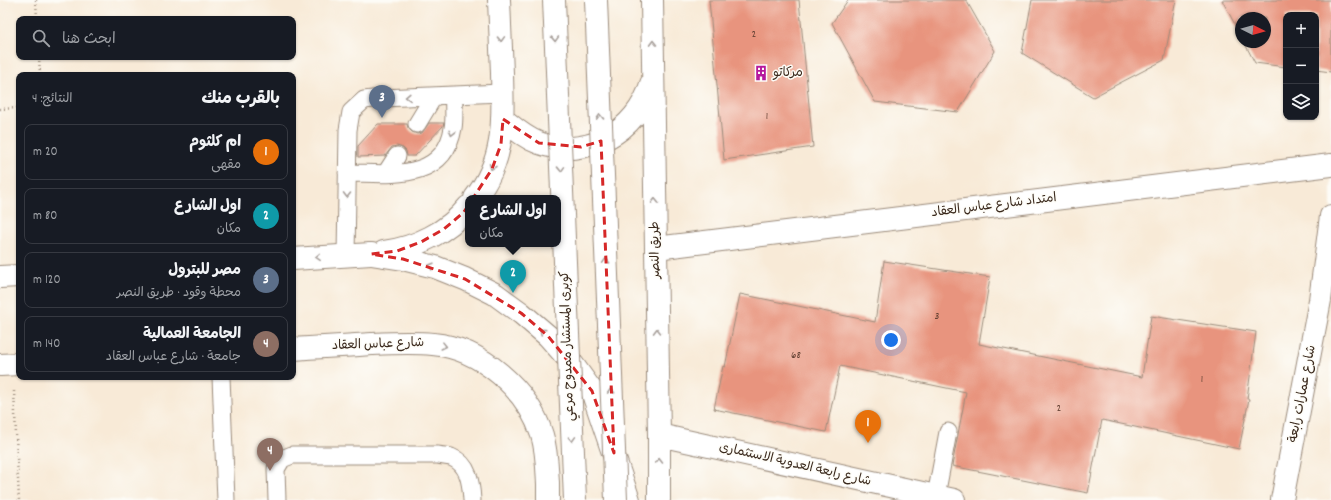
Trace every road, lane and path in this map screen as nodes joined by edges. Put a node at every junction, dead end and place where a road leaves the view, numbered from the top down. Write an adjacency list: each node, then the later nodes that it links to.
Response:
1 (36, 0): 6 (path)
2 (500, 0): 10 (main road, one-way to 10)
3 (554, 0): 41 (main road, كوبرى المستشار ممدوح مرعي, one-way to 41, bridge)
4 (596, 0): 42 (main road, one-way to 4, bridge)
5 (652, 0): 9 (main road, طريق النصر, one-way to 5)
6 (37, 16)
7 (39, 60): 8 (path)
8 (40, 72)
9 (653, 76): 15 (main road); 24 (main road, طريق النصر, one-way to 9)
10 (502, 93): 11 (lane); 15 (main road)
11 (454, 95): 12 (lane); 20 (lane, one-way to 20)
12 (434, 96): 16 (lane); 19 (lane, one-way to 19)
13 (16, 108): 14 (path)
14 (0, 109)
15 (503, 119): 21 (main road, one-way to 21)
16 (417, 124)
17 (397, 156): 20 (lane)
18 (1331, 165): 24 (main road, امتداد شارع عباس العقاد)
19 (347, 173): 20 (lane); 26 (lane, one-way to 26)
20 (386, 173)
21 (478, 195)
22 (465, 211): 25 (main road)
23 (1331, 216): 45 (main road, شارع عمارات رابعة)
24 (656, 248): 34 (main road, طريق النصر, one-way to 24)
25 (371, 254): 26 (main road); 43 (main road, one-way to 25)
26 (346, 256): 27 (main road, one-way to 27)
27 (296, 259)
28 (16, 276): 29 (main road)
29 (0, 277)
30 (296, 349): 35 (main road, شارع عباس العقاد, one-way to 35)
31 (10, 365): 37 (path)
32 (221, 380): 38 (lane)
33 (948, 432): 36 (lane)
34 (659, 435): 36 (main road, شارع رابعة العدوية الاستثمارى); 44 (main road, طريق النصر, one-way to 34)
35 (548, 492)
36 (945, 498)
37 (18, 500)
38 (226, 500)
39 (277, 500): 40 (lane)
40 (472, 500)
41 (575, 500)
42 (616, 500)
43 (629, 500)
44 (659, 500)
45 (1282, 500)

